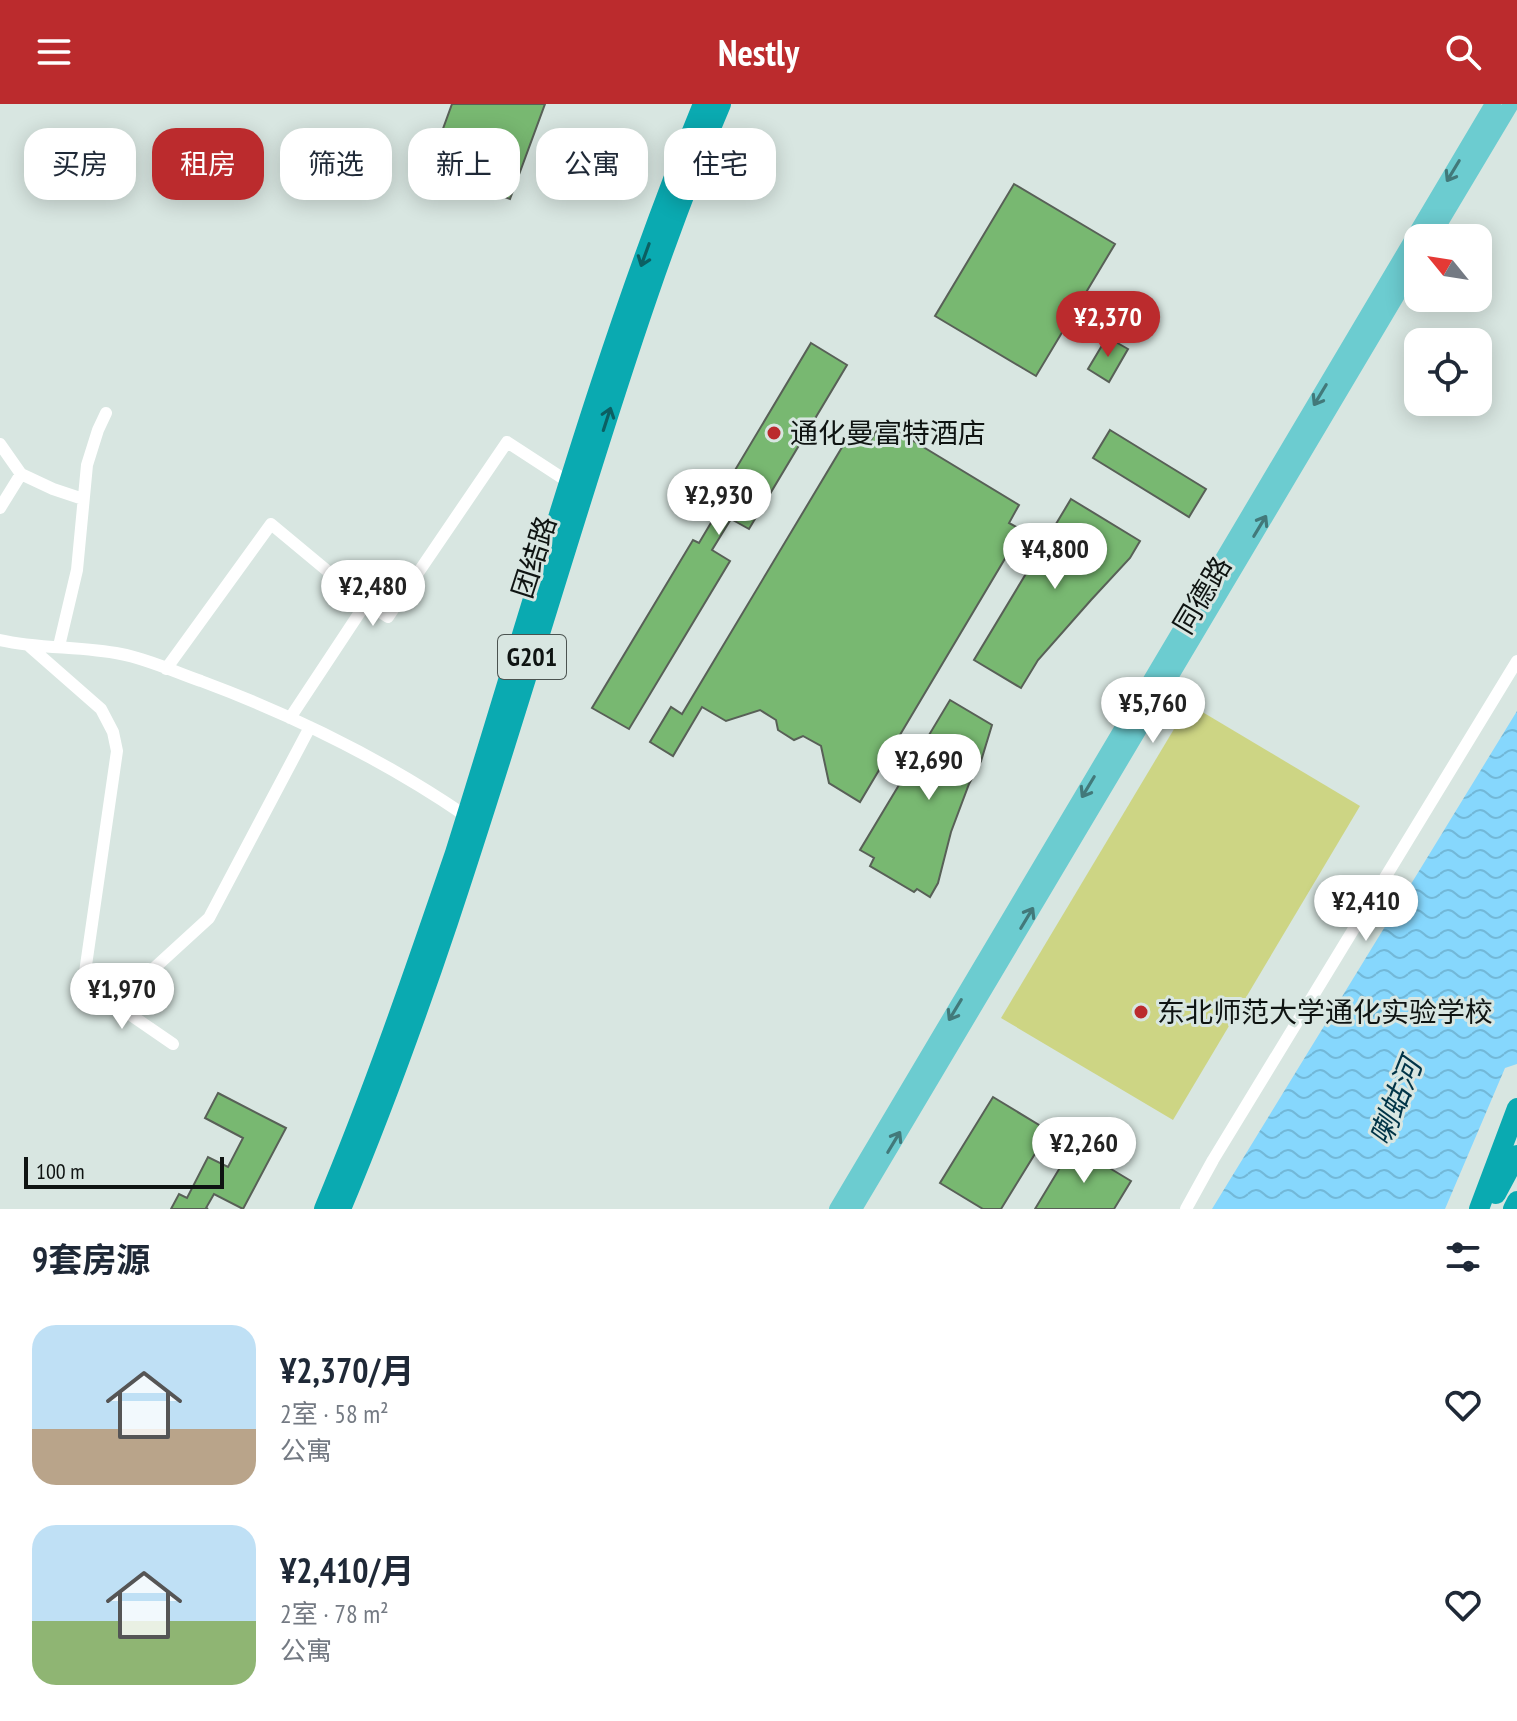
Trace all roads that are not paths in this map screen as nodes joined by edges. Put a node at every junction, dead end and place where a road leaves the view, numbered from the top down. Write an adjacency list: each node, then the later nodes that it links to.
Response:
1 (703, 104): 10 (highway, 团结路 / G201, one-way to 10)
2 (721, 104): 28 (highway, 团结路 / G201, one-way to 2)
3 (1493, 104): 29 (main road, 同德路, one-way to 29)
4 (1511, 104): 5 (main road)
5 (1439, 224)
6 (1404, 284): 30 (main road, 同德路, one-way to 6)
7 (106, 413): 11 (street)
8 (0, 444): 9 (street)
9 (21, 474): 11 (street); 12 (street)
10 (570, 483): 13 (street); 21 (highway, 团结路 / G201)
11 (83, 499): 16 (street)
12 (0, 508)
13 (366, 603): 18 (street); 19 (street)
14 (0, 640): 15 (street)
15 (27, 645): 16 (street); 22 (street)
16 (59, 646): 18 (street)
17 (1517, 661): 31 (street)
18 (166, 669): 19 (street)
19 (290, 718): 20 (street)
20 (310, 727): 21 (street); 22 (street)
21 (466, 816): 27 (highway, 团结路 / G201)
22 (115, 1004): 23 (street)
23 (173, 1044)
24 (1517, 1108): 32 (highway)
25 (1517, 1155): 33 (highway)
26 (1517, 1201): 34 (highway)
27 (324, 1209)
28 (341, 1209)
29 (837, 1209)
30 (854, 1209)
31 (1186, 1209)
32 (1479, 1209)
33 (1488, 1209)
34 (1513, 1209)

